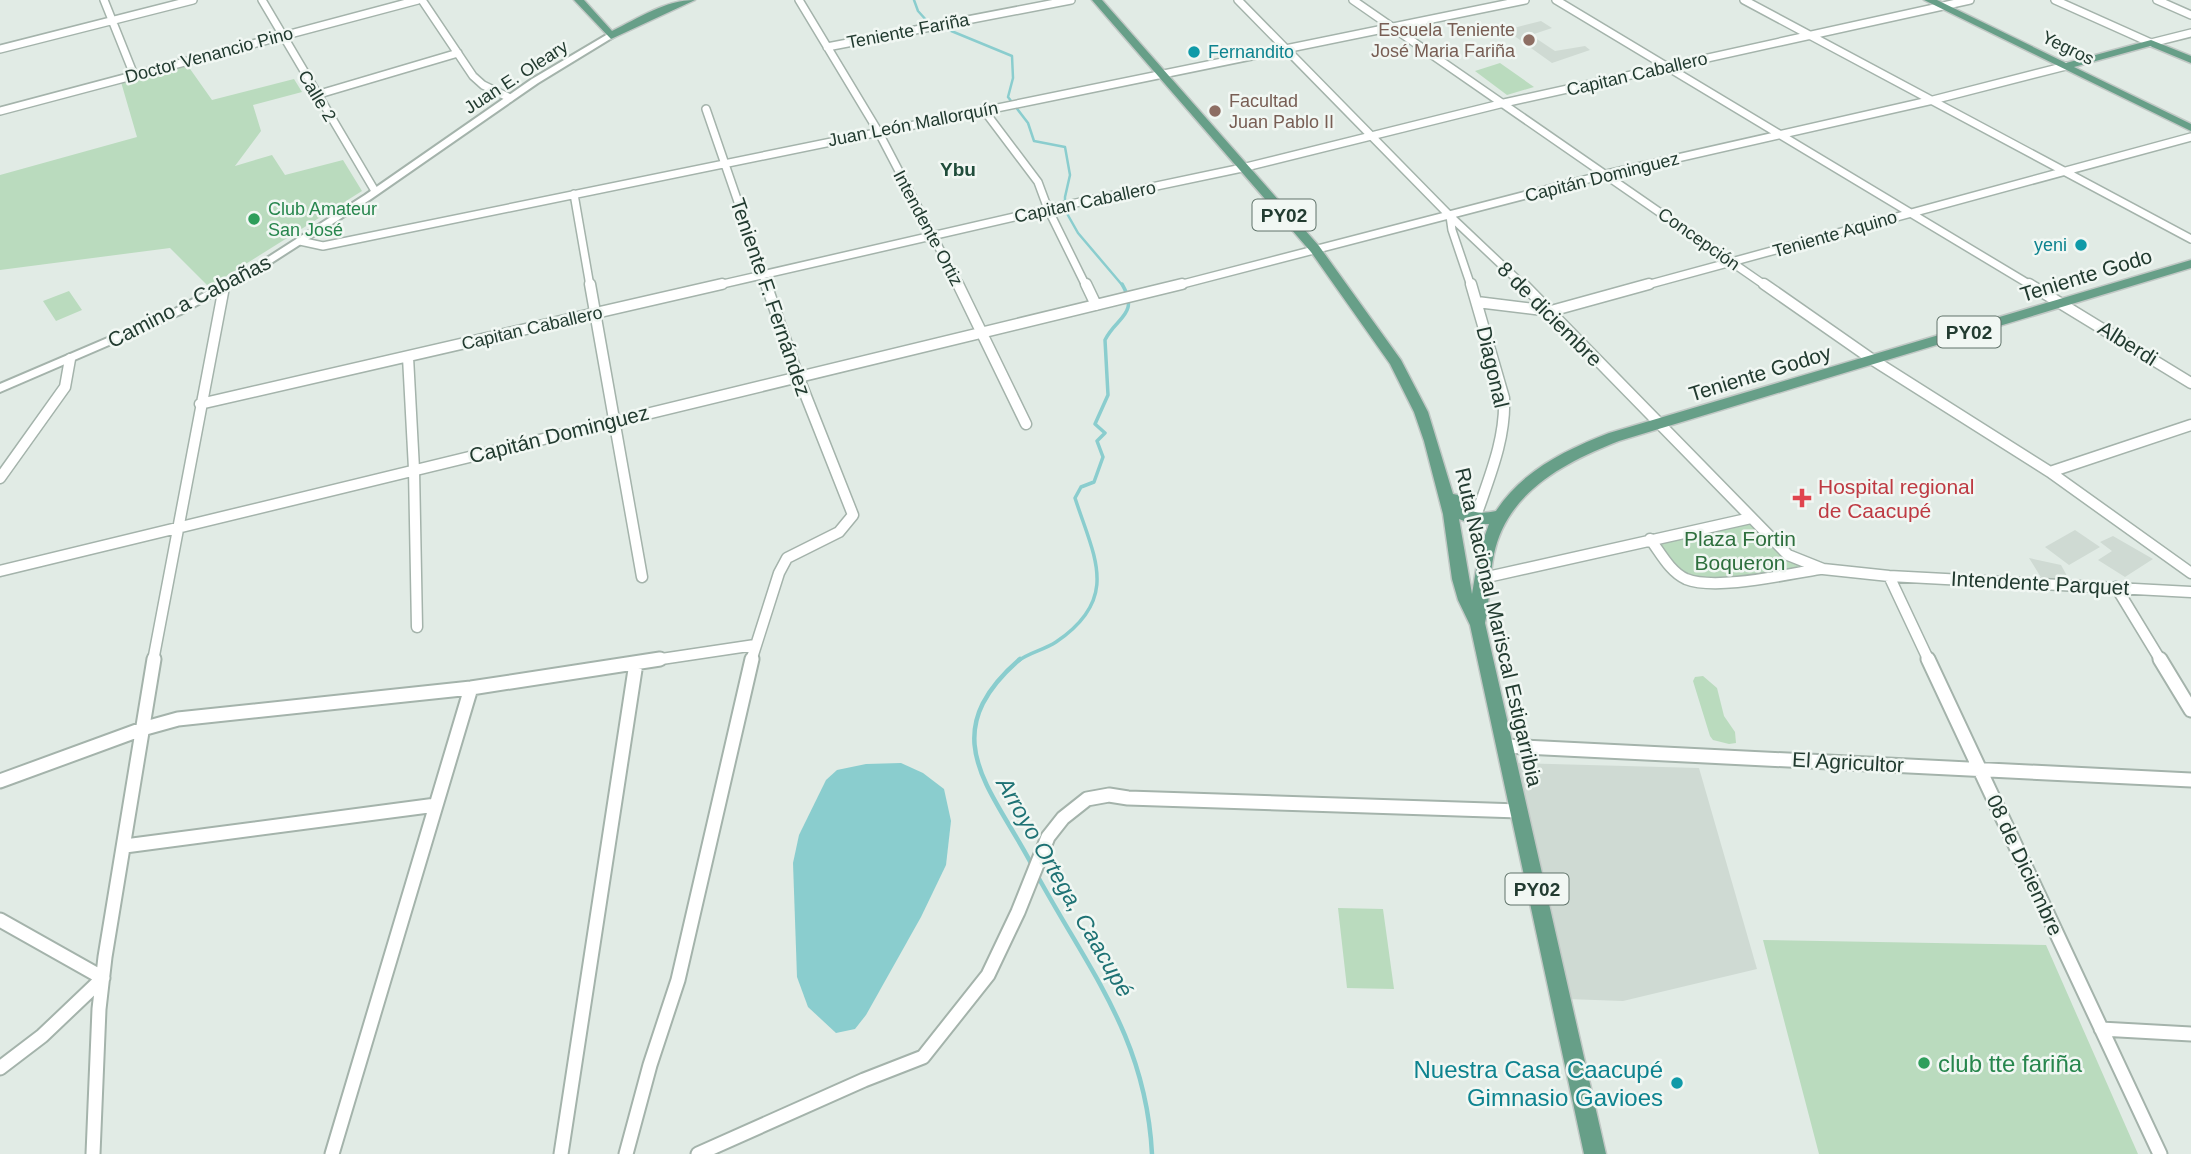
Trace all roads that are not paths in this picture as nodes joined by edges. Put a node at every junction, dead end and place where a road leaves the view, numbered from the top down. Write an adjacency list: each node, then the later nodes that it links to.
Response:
1 (104, 0): 22 (street)
2 (176, 0): 22 (street)
3 (193, 0): 22 (street)
4 (262, 0): 26 (street, Calle 2)
5 (420, 0): 26 (street, Doctor Venancio Pino); 32 (street)
6 (579, 0): 27 (main road)
7 (690, 0): 27 (main road, Juan E. Oleary)
8 (799, 0): 30 (street, Intendente Ortiz)
9 (1071, 0): 30 (street, Teniente Fariña)
10 (1097, 0): 37 (main road, PY02)
11 (1238, 0): 31 (street, 8 de diciembre)
12 (1353, 0): 23 (street, Concepción)
13 (1525, 0): 23 (street, Juan León Mallorquín)
14 (1556, 0): 35 (street, Alberdi)
15 (1744, 0): 25 (street)
16 (1929, 0): 20 (main road, Yegros)
17 (1970, 0): 20 (street, Capitan Caballero)
18 (2055, 0): 28 (street)
19 (2157, 0): 21 (street)
20 (1941, 6): 25 (street, Capitan Caballero); 34 (main road, Yegros)
21 (2191, 15)
22 (110, 18): 29 (street); 36 (street)
23 (1393, 27): 31 (street, Juan León Mallorquín); 41 (street, Concepción)
24 (2191, 33): 28 (street)
25 (1812, 35): 35 (street, Capitan Caballero); 40 (street)
26 (281, 36): 36 (street, Doctor Venancio Pino); 38 (street, Calle 2)
27 (611, 36): 39 (street, Juan E. Oleary)
28 (2151, 43): 33 (main road); 34 (main road)
29 (0, 47)
30 (827, 47): 46 (street, Intendente Ortiz)
31 (1286, 50): 37 (street, Juan León Mallorquín); 48 (street, 8 de diciembre)
32 (458, 53): 38 (street); 39 (street)
33 (2191, 60)
34 (2066, 66): 40 (street, Capitán Dominguez); 45 (main road, Yegros)
35 (1662, 68): 41 (street, Capitan Caballero); 47 (street, Alberdi)
36 (134, 75): 42 (street, Doctor Venancio Pino)
37 (1161, 75): 44 (street, Juan León Mallorquín); 51 (main road, PY02)
38 (316, 94): 54 (street, Calle 2)
39 (510, 98): 54 (street, Juan E. Oleary)
40 (1933, 100): 47 (street, Capitán Dominguez); 52 (street)
41 (1504, 103): 48 (street, Capitan Caballero); 53 (street, Concepción)
42 (1, 108)
43 (706, 109): 50 (street, Teniente F. Fernández)
44 (984, 109): 46 (street, Juan León Mallorquín); 56 (street)
45 (2191, 128)
46 (878, 131): 50 (street, Juan León Mallorquín); 59 (street, Intendente Ortiz)
47 (1774, 135): 53 (street, Capitán Dominguez); 57 (street, Alberdi)
48 (1370, 136): 51 (street, Capitan Caballero); 58 (street, 8 de diciembre)
49 (2191, 137): 52 (street, Teniente Aquino)
50 (725, 163): 55 (street, Juan León Mallorquín); 65 (street, Teniente F. Fernández)
51 (1242, 168): 56 (street, Capitan Caballero); 62 (main road, PY02)
52 (2064, 171): 57 (street, Teniente Aquino); 60 (street)
53 (1607, 174): 58 (street, Capitán Dominguez); 63 (street, Concepción)
54 (372, 194): 61 (street, Camino a Cabañas)
55 (574, 194): 61 (street, Juan León Mallorquín); 71 (street)
56 (1051, 208): 59 (street, Capitan Caballero); 69 (street)
57 (1910, 212): 63 (street, Teniente Aquino); 68 (street, Alberdi)
58 (1450, 216): 62 (street, Capitán Dominguez); 67 (street, Diagonal); 70 (street, 8 de diciembre)
59 (931, 236): 65 (street, Capitan Caballero); 72 (street, Intendente Ortiz)
60 (2191, 239)
61 (300, 242): 66 (street, Camino a Cabañas)
62 (1314, 248): 69 (street, Capitán Dominguez); 85 (main road, Ruta Nacional Mariscal Estigarribia / PY02)
63 (1733, 263): 70 (street, Teniente Aquino); 75 (street, Concepción)
64 (2191, 264): 68 (main road, Teniente Godo / PY02)
65 (763, 275): 71 (street, Capitan Caballero); 76 (street, Teniente F. Fernández)
66 (223, 287): 74 (street, Camino a Cabañas); 79 (street)
67 (1477, 302): 70 (street, Teniente Aquino); 90 (street, Diagonal)
68 (2064, 304): 75 (main road, Teniente Godo / PY02); 77 (street, Alberdi)
69 (1096, 305): 72 (street, Capitán Dominguez)
70 (1551, 311): 82 (street, 8 de diciembre)
71 (596, 313): 73 (street, Capitan Caballero); 80 (street)
72 (983, 331): 76 (street, Capitán Dominguez); 81 (street, Intendente Ortiz)
73 (408, 356): 79 (street, Capitan Caballero); 84 (street)
74 (70, 359): 78 (street, Camino a Cabañas); 87 (street)
75 (1873, 360): 82 (main road, Teniente Godoy / PY02); 86 (street, Concepción)
76 (799, 376): 80 (street, Capitán Dominguez); 103 (street, Teniente F. Fernández)
77 (2191, 383)
78 (0, 388)
79 (200, 404): 91 (street)
80 (615, 421): 84 (street, Capitán Dominguez); 97 (street)
81 (1026, 424)
82 (1659, 425): 88 (main road, PY02); 89 (street, 8 de diciembre)
83 (2191, 425): 86 (street)
84 (414, 469): 91 (street, Capitán Dominguez); 102 (street)
85 (1440, 472): 90 (main road); 101 (main road, Ruta Nacional Mariscal Estigarribia / PY02)
86 (2050, 472): 95 (street, Concepción)
87 (0, 478)
88 (1501, 516): 90 (main road); 98 (main road, PY02)
89 (1751, 518): 92 (street); 93 (street, 8 de diciembre)
90 (1475, 519)
91 (177, 526): 94 (street, Capitán Dominguez); 107 (street)
92 (1650, 539): 93 (street); 98 (street)
93 (1823, 569): 96 (street, 8 de diciembre)
94 (0, 571)
95 (2191, 573)
96 (1889, 576): 99 (street, Intendente Parquet); 109 (street, 08 de Diciembre)
97 (642, 577)
98 (1483, 578): 101 (main road, PY02)
99 (2116, 587): 100 (street, Intendente Parquet); 106 (street)
100 (2191, 592)
101 (1478, 625): 108 (main road, Ruta Nacional Mariscal Estigarribia / PY02)
102 (416, 627)
103 (755, 645): 104 (street); 123 (street)
104 (636, 663): 105 (street); 122 (street)
105 (471, 688): 107 (street); 112 (street)
106 (2191, 710)
107 (142, 729): 111 (street); 114 (street)
108 (1504, 746): 109 (street, El Agricultor); 113 (main road, Ruta Nacional Mariscal Estigarribia / PY02)
109 (1981, 768): 110 (street, El Agricultor); 117 (street, 08 de Diciembre)
110 (2191, 780)
111 (0, 781)
112 (436, 805): 114 (street); 121 (street)
113 (1519, 811): 124 (street); 125 (main road, Ruta Nacional Mariscal Estigarribia / PY02)
114 (125, 846): 116 (street)
115 (0, 920): 116 (street)
116 (103, 978): 119 (street); 120 (street)
117 (2101, 1029): 118 (street); 126 (street, 08 de Diciembre)
118 (2191, 1034)
119 (0, 1068)
120 (93, 1154)
121 (332, 1154)
122 (561, 1154)
123 (626, 1154)
124 (698, 1154)
125 (1595, 1154)
126 (2160, 1154)

